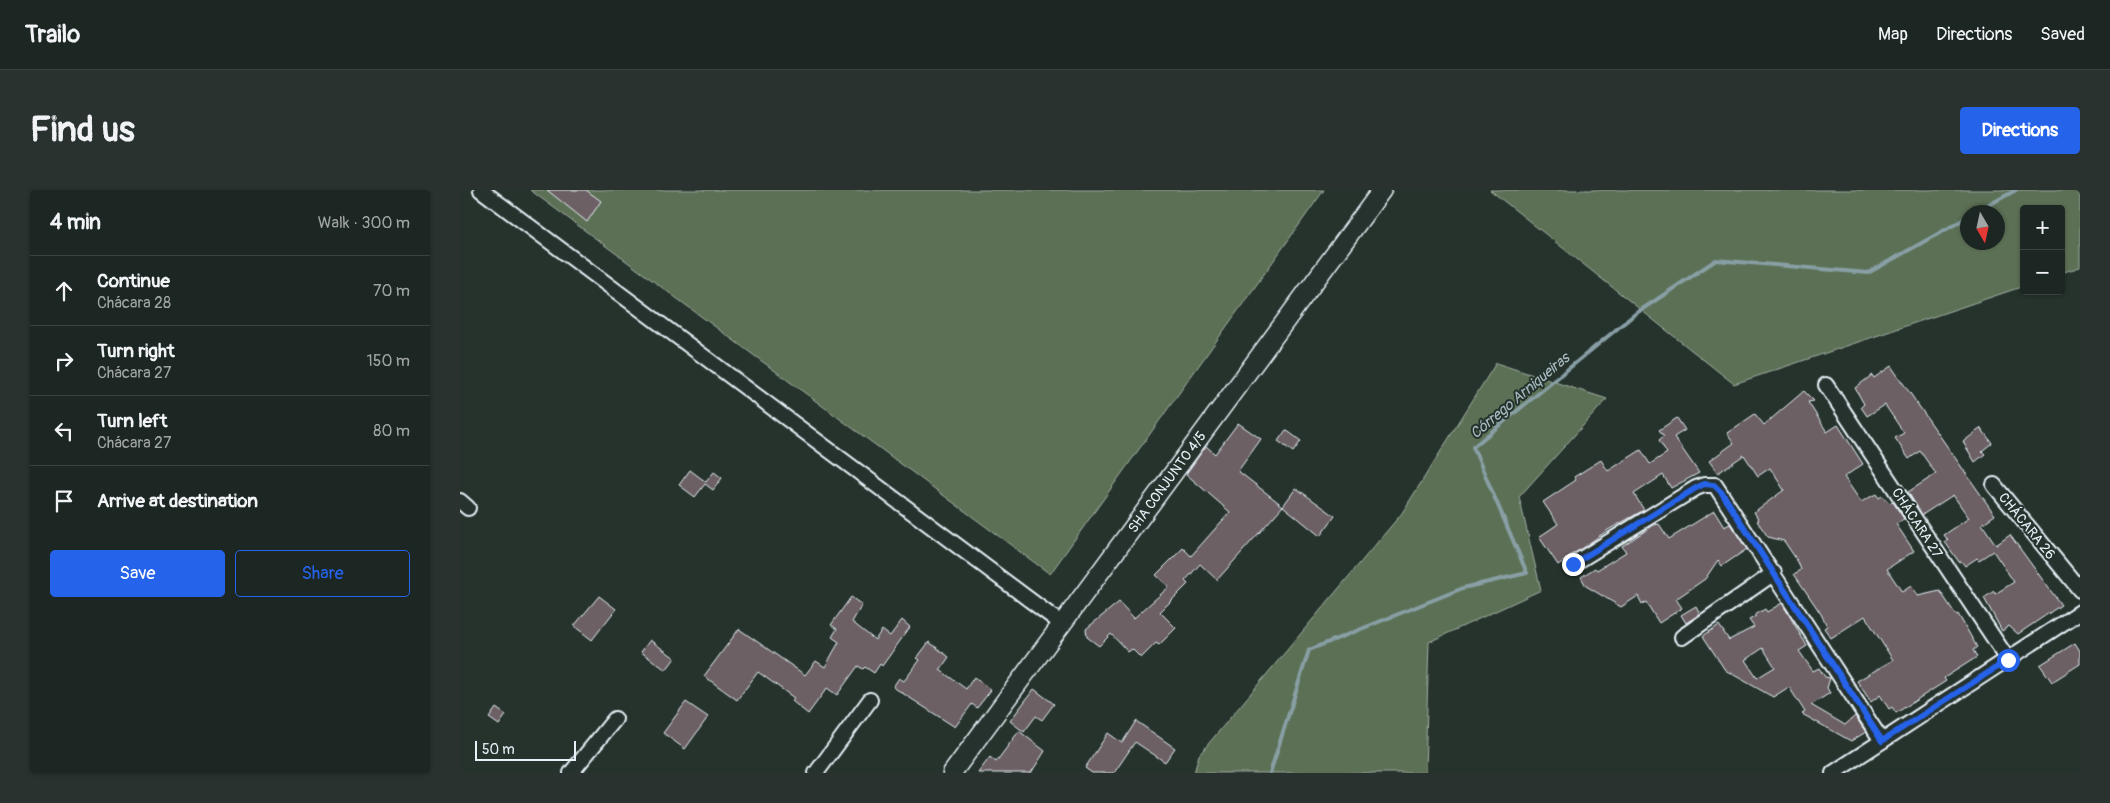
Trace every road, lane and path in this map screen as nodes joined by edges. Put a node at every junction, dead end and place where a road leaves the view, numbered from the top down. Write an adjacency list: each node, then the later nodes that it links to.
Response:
1 (481, 190): 9 (street)
2 (1382, 190): 9 (street, SHA CONJUNTO 4/5)
3 (1826, 385): 11 (street, CHÁCARA 27)
4 (1994, 485): 7 (street, CHÁCARA 26)
5 (1573, 564): 6 (street)
6 (1774, 573): 10 (street); 14 (street)
7 (2080, 590)
8 (2080, 612): 11 (street)
9 (1062, 624): 17 (street, SHA CONJUNTO 4/5)
10 (1682, 637)
11 (2008, 660): 14 (street)
12 (870, 700): 16 (street)
13 (615, 719): 15 (street)
14 (1882, 741): 18 (street)
15 (571, 773)
16 (816, 773)
17 (952, 773)
18 (1833, 773)

